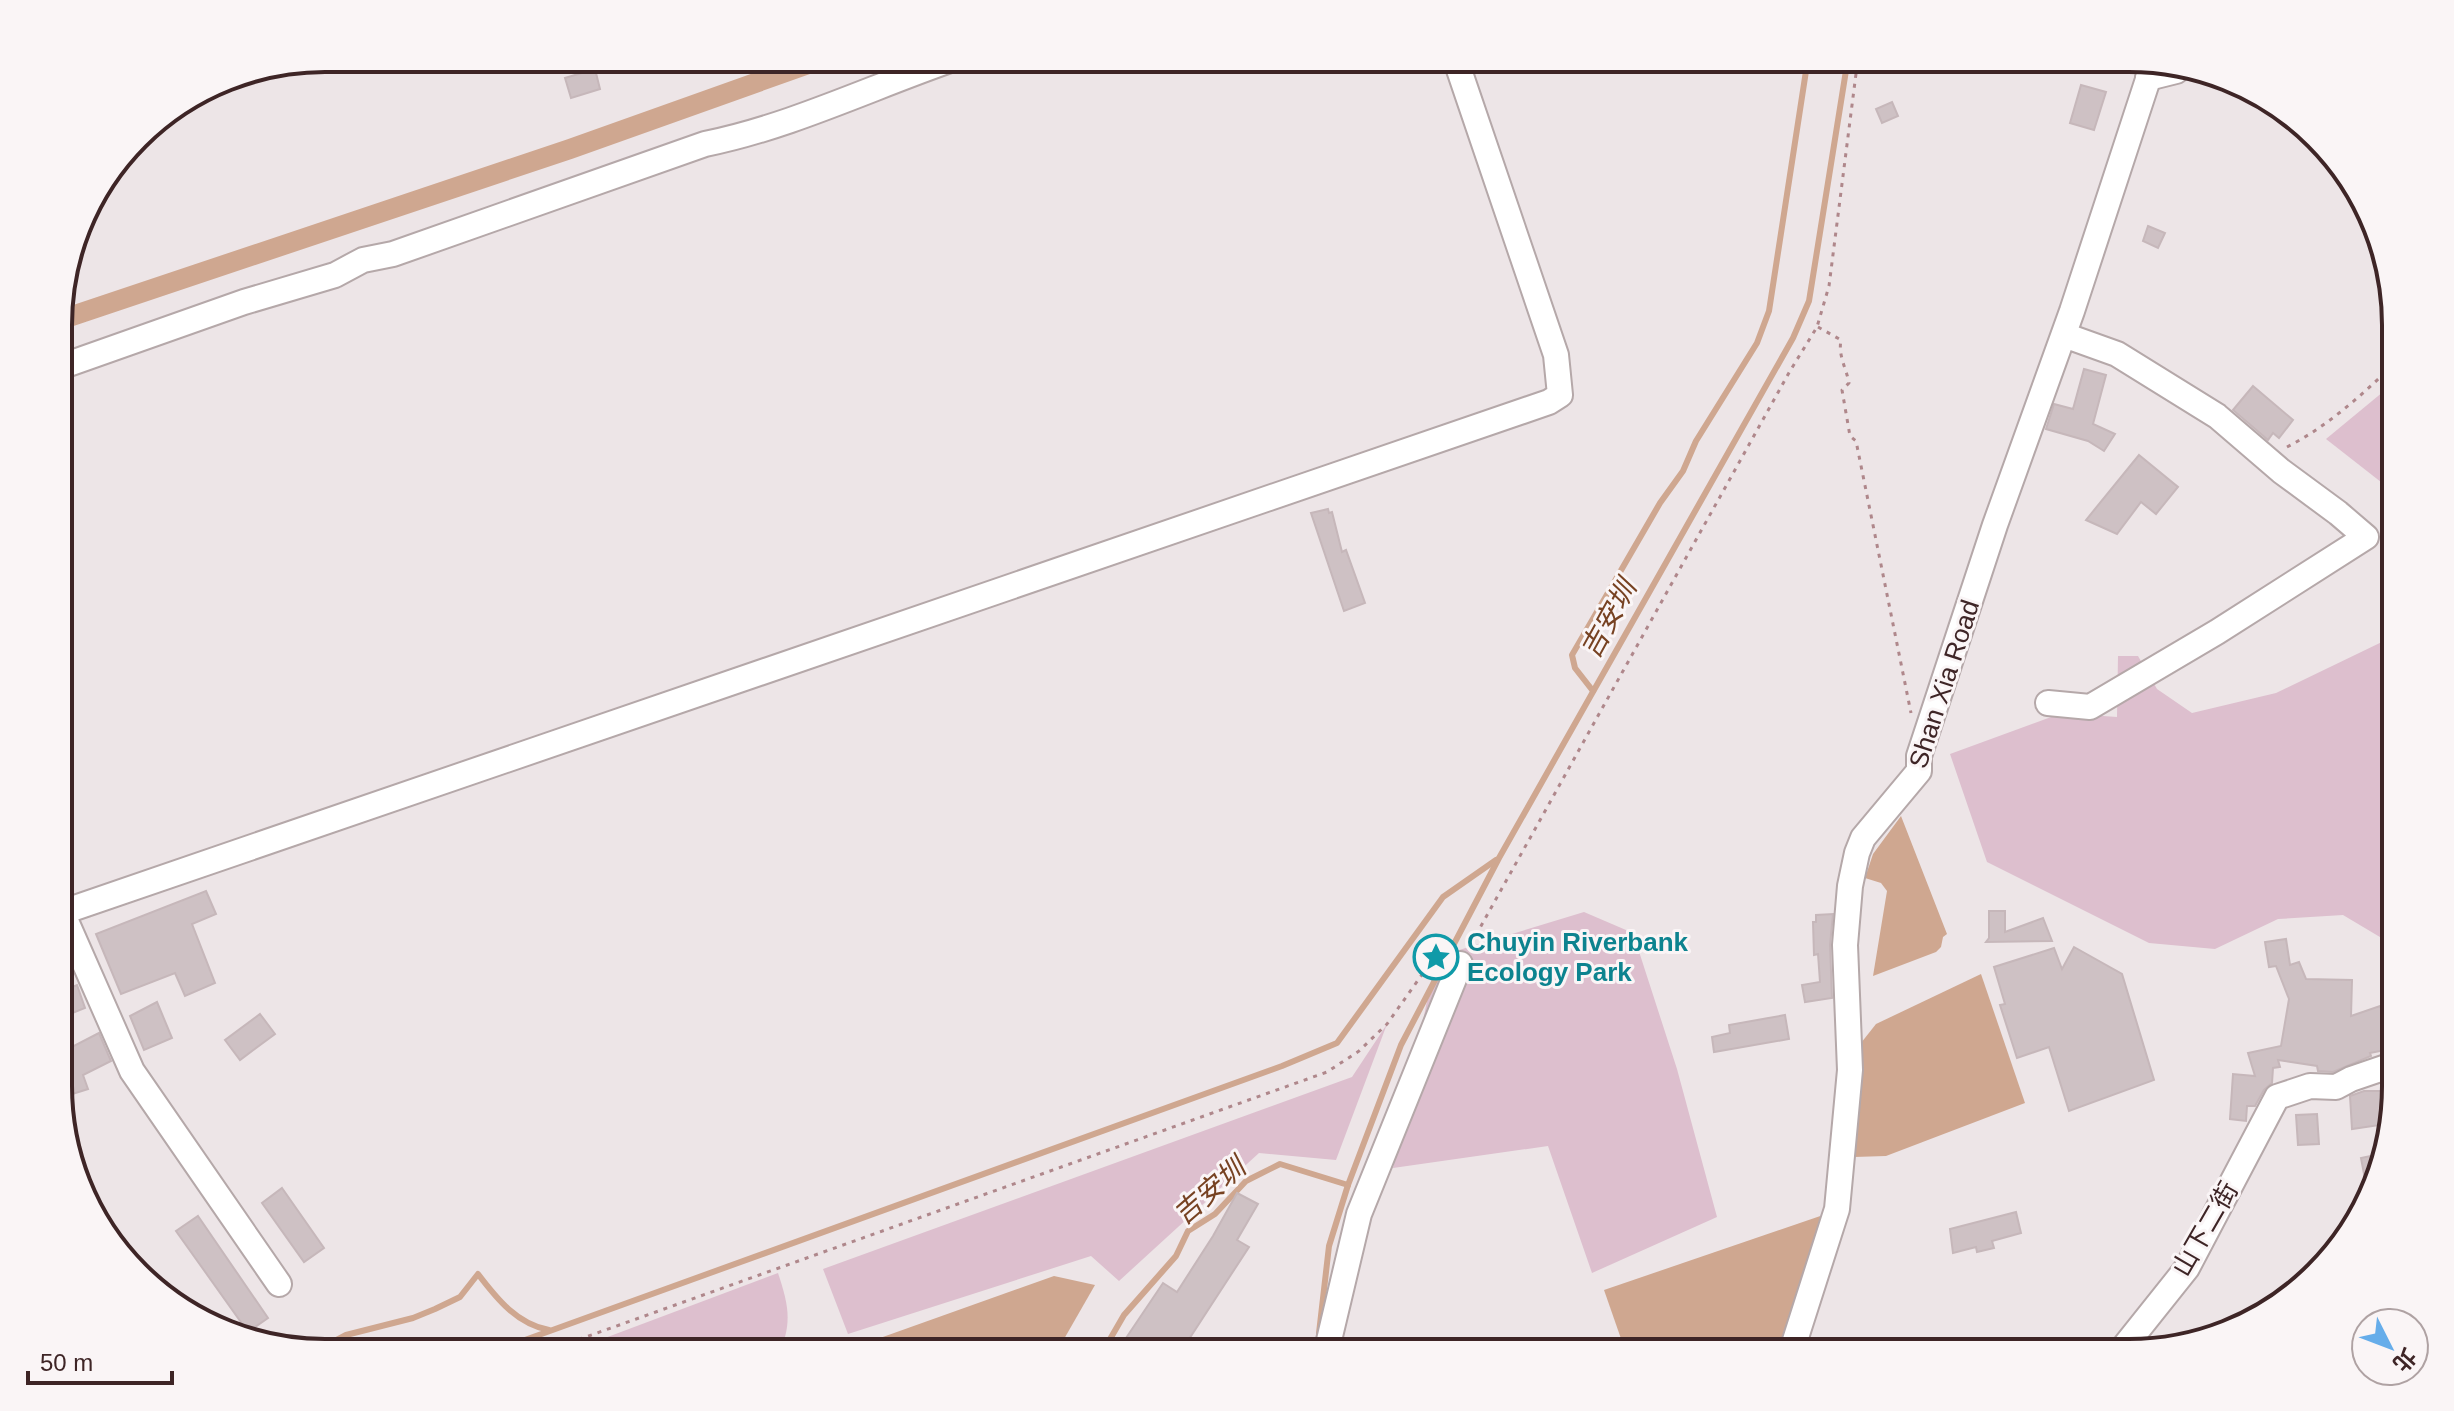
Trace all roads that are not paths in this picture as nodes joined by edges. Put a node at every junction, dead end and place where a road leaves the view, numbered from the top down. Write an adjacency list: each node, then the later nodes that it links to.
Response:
1 (919, 72): 5 (street)
2 (1460, 72): 7 (street)
3 (2149, 73): 4 (street, Shan Xia Road)
4 (2064, 335): 6 (street); 13 (street, Shan Xia Road)
5 (72, 363)
6 (2048, 703)
7 (72, 909)
8 (72, 937): 11 (street)
9 (1460, 964): 12 (street)
10 (2381, 1069): 14 (street, 山下二街)
11 (279, 1284)
12 (1329, 1338)
13 (1796, 1338)
14 (2131, 1338)

